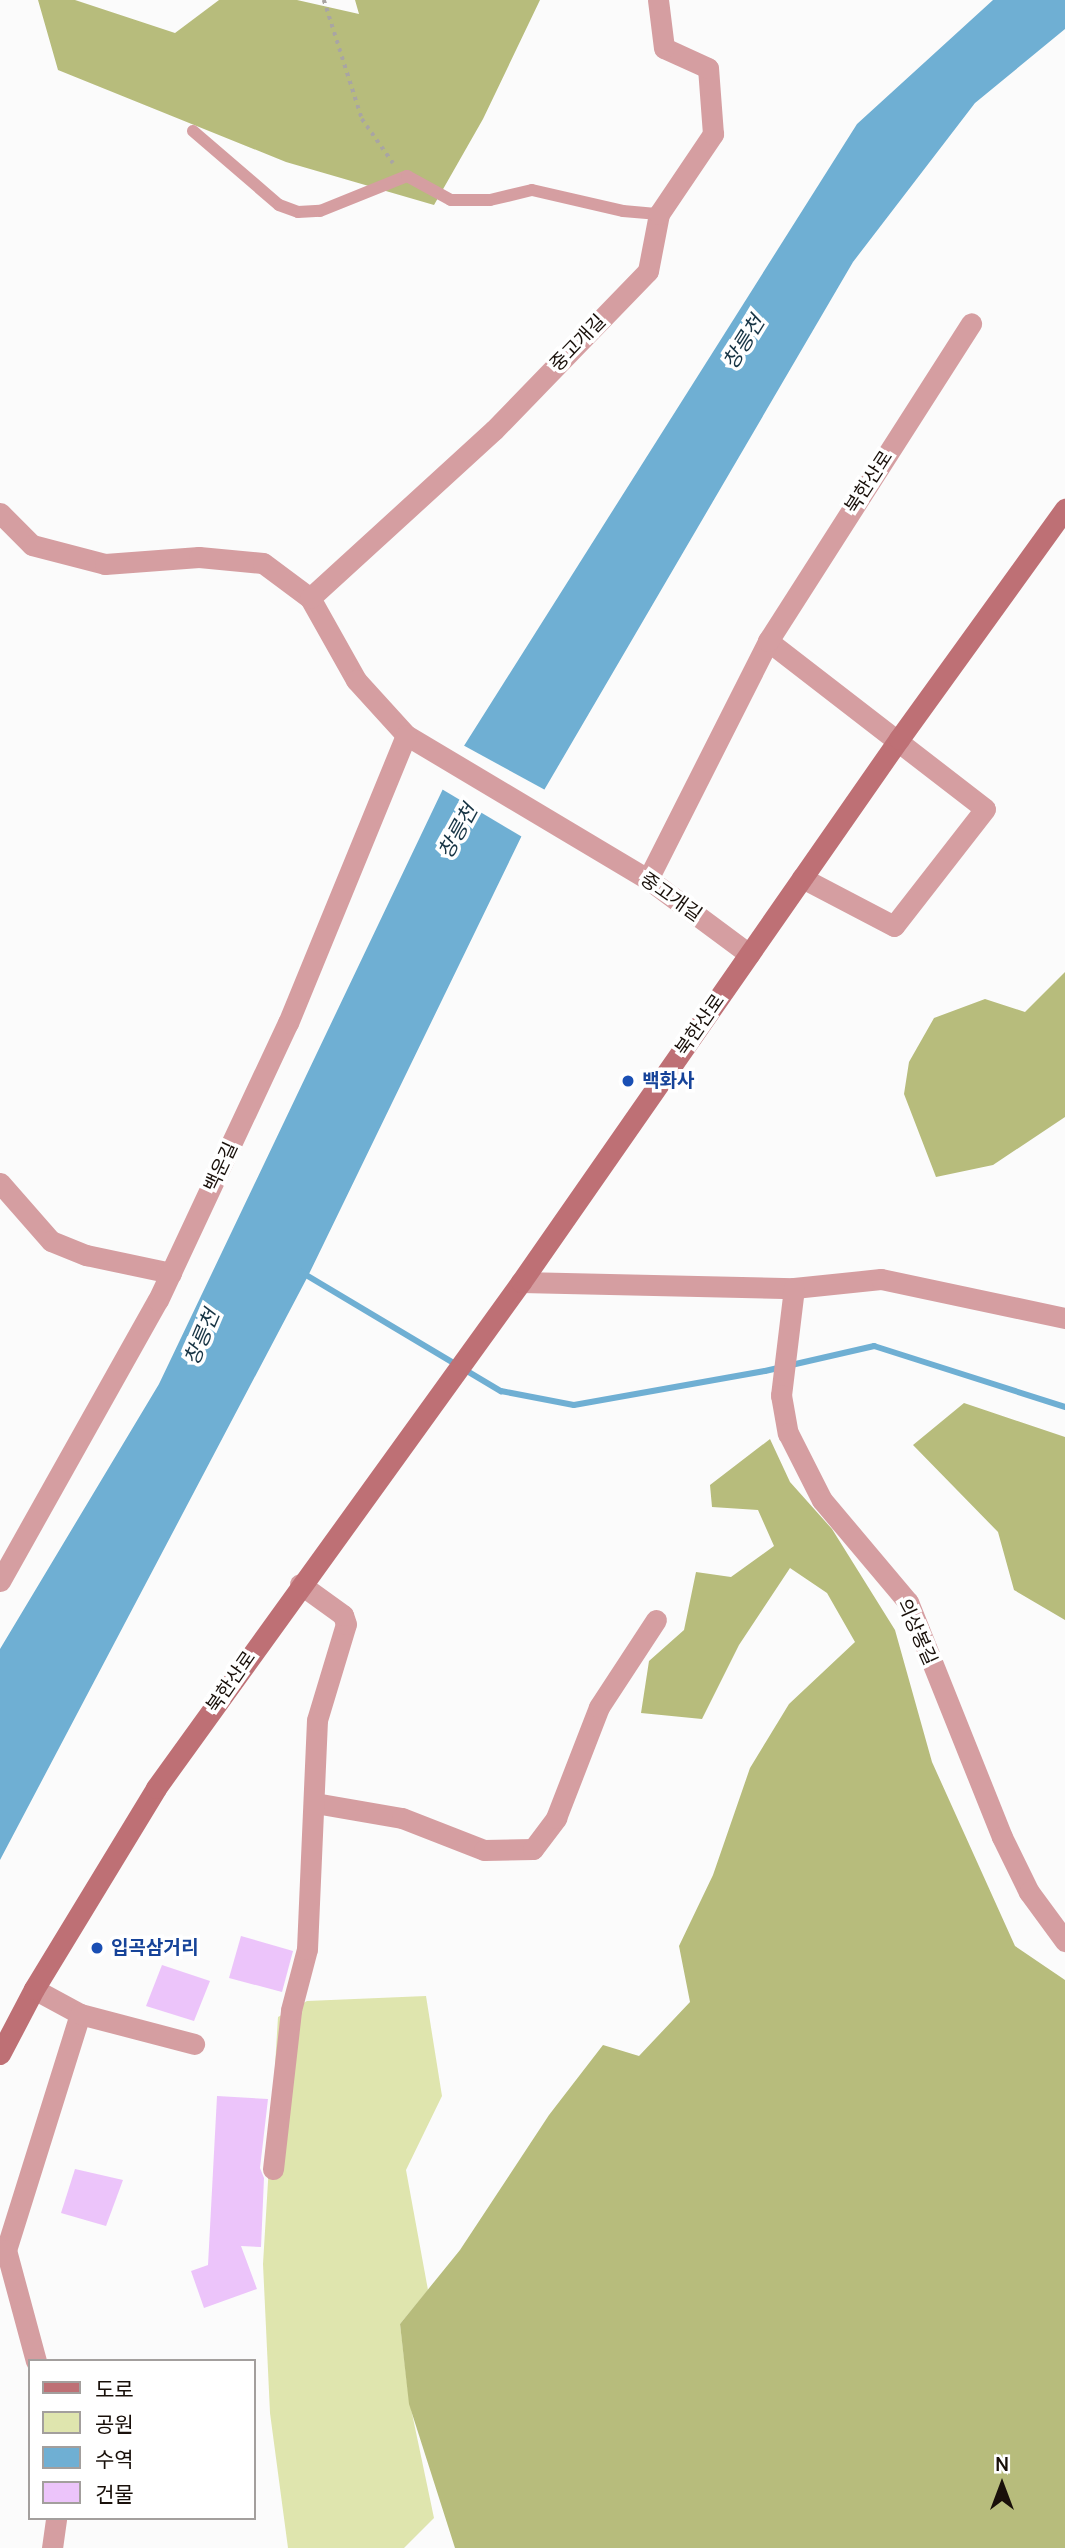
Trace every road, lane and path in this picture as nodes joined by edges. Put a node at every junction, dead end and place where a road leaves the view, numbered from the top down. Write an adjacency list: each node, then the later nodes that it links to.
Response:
1 (324, 0): 4 (path)
2 (658, 0): 5 (street, 중고개길)
3 (193, 131): 4 (lane)
4 (407, 176): 5 (lane)
5 (659, 214): 9 (street, 중고개길)
6 (971, 323): 10 (street, 북한산로)
7 (1065, 509): 12 (main road, 북한산로)
8 (0, 513): 9 (street)
9 (310, 598): 11 (street)
10 (768, 641): 12 (street); 14 (street, 북한산로)
11 (406, 735): 14 (street, 중고개길); 17 (street, 백운길)
12 (899, 739): 13 (main road, 북한산로); 13 (street)
13 (802, 878): 15 (main road, 북한산로)
14 (648, 879): 15 (street, 중고개길)
15 (749, 954): 18 (main road, 북한산로)
16 (0, 1183): 17 (street)
17 (171, 1273): 21 (street, 백운길)
18 (521, 1282): 19 (street); 22 (main road, 북한산로)
19 (794, 1287): 20 (street); 25 (street, 의상봉길)
20 (1065, 1318)
21 (0, 1581)
22 (300, 1584): 24 (street); 26 (main road, 북한산로)
23 (656, 1620): 24 (street)
24 (315, 1803): 30 (street)
25 (1065, 1941)
26 (34, 1989): 27 (street); 29 (main road, 북한산로)
27 (80, 2014): 28 (street); 31 (street)
28 (194, 2044)
29 (0, 2054)
30 (273, 2169)
31 (35, 2359)
32 (56, 2520): 33 (street)
33 (52, 2548)

